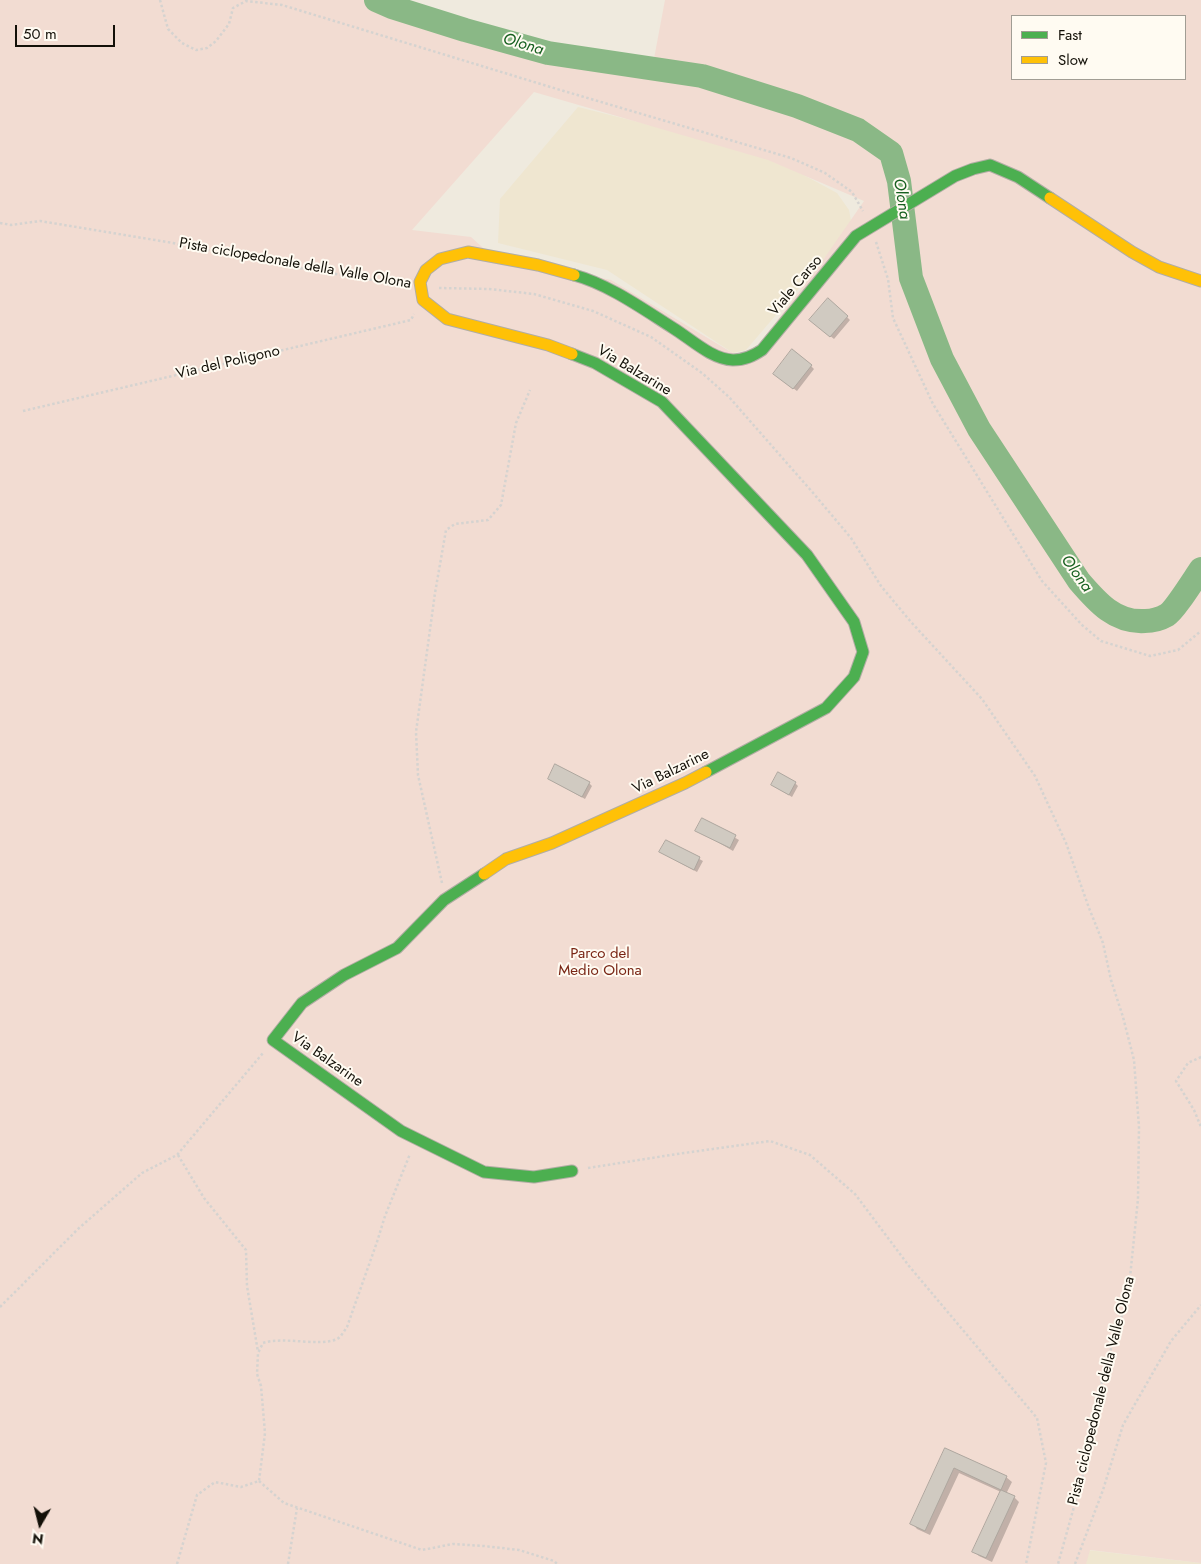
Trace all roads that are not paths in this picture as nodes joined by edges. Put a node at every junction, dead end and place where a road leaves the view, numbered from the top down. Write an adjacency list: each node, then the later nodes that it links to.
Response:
1 (1201, 281): 2 (street, Viale Carso)
2 (422, 300): 3 (street, Via Balzarine)
3 (572, 1171)

